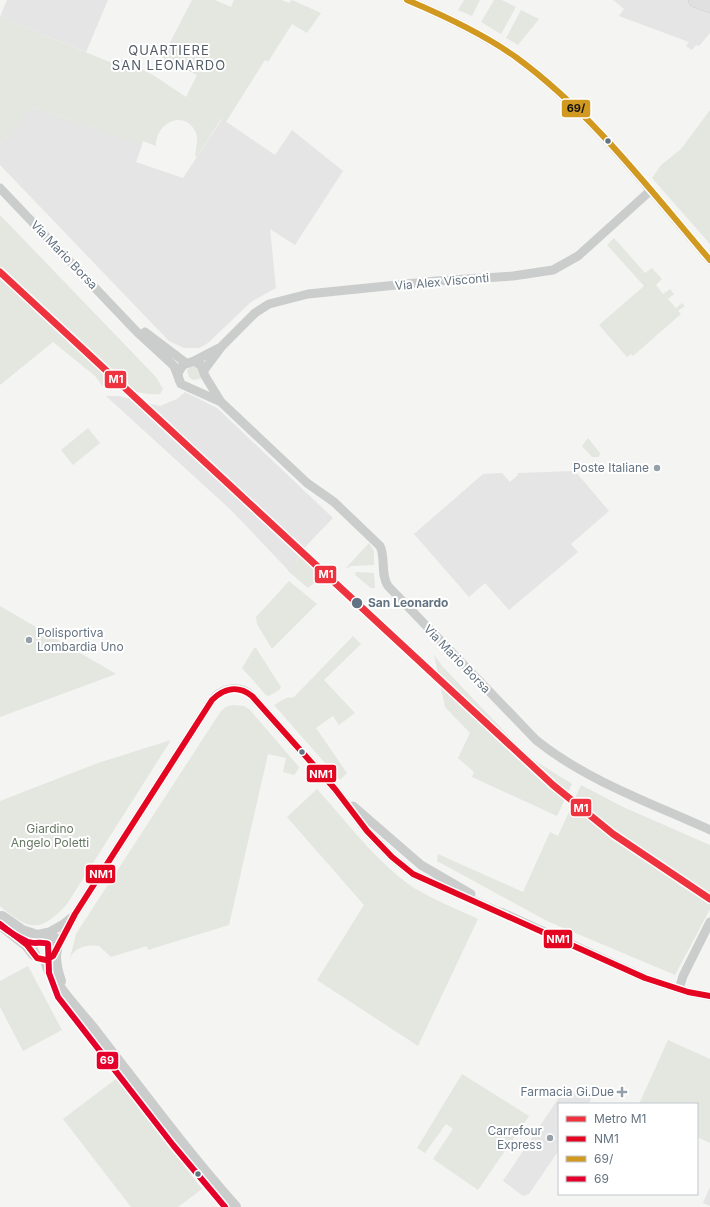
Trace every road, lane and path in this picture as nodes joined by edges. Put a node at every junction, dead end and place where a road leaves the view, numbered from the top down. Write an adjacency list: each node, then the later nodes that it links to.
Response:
1 (407, 0): 5 (street)
2 (696, 0): 3 (main road)
3 (710, 5)
4 (0, 188): 7 (street, Via Mario Borsa)
5 (650, 191): 6 (street); 8 (street, Via Alex Visconti)
6 (710, 260)
7 (129, 322): 9 (street, Via Mario Borsa); 11 (street, Via Mario Borsa)
8 (222, 346): 9 (street, Via Alex Visconti); 10 (street, Via Alex Visconti)
9 (190, 362): 10 (street, Via Mario Borsa); 11 (street)
10 (204, 373): 12 (street); 13 (street, Via Mario Borsa)
11 (179, 380): 12 (street, Via Mario Borsa)
12 (189, 388): 13 (street, Via Mario Borsa)
13 (221, 402): 14 (street, Via Mario Borsa)
14 (710, 830)
15 (75, 914): 19 (street); 21 (street); 22 (street)
16 (0, 916): 19 (street)
17 (710, 922): 22 (street)
18 (0, 924): 20 (street)
19 (42, 935): 20 (street); 21 (street)
20 (32, 950): 21 (street)
21 (53, 953): 24 (street)
22 (679, 989): 23 (street)
23 (710, 996)
24 (235, 1207)

